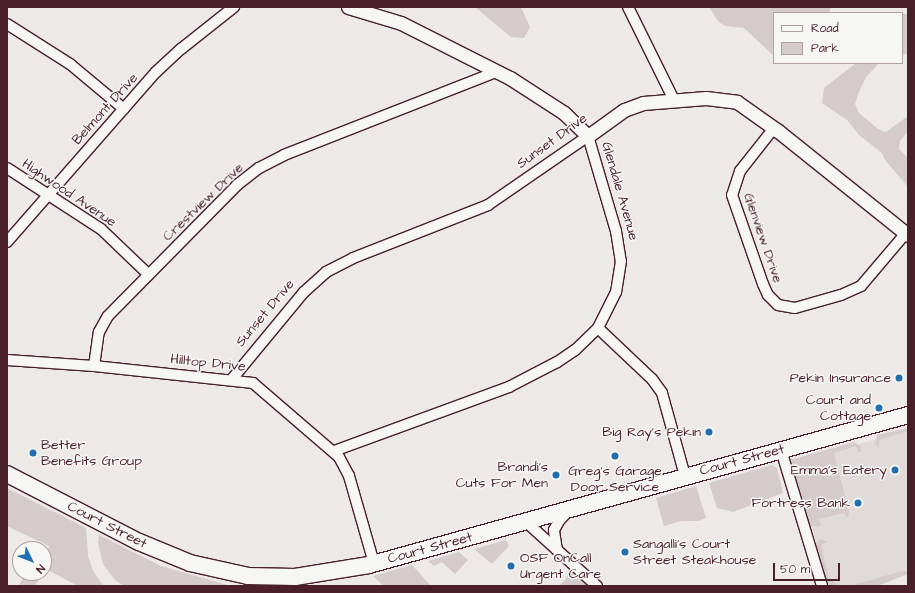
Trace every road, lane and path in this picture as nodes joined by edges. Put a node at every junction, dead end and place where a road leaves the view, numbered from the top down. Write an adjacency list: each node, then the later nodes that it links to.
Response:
1 (234, 7): 7 (street, Belmont Drive)
2 (348, 7): 5 (street, Glendale Avenue)
3 (628, 7): 6 (street)
4 (7, 24): 7 (street)
5 (498, 71): 9 (street, Glendale Avenue); 14 (street, Crestview Drive)
6 (674, 100): 8 (street, Sunset Drive); 9 (street, Sunset Drive)
7 (124, 109): 11 (street, Belmont Drive)
8 (774, 128): 12 (street, Sunset Drive); 12 (street, Glenview Drive)
9 (588, 136): 15 (street, Glendale Avenue); 18 (street, Sunset Drive)
10 (7, 168): 11 (street, Highwood Avenue)
11 (48, 194): 13 (street, Belmont Drive); 14 (street, Highwood Avenue)
12 (907, 234)
13 (7, 242)
14 (149, 275): 17 (street, Crestview Drive)
15 (598, 328): 23 (street, Glendale Avenue); 25 (street)
16 (7, 360): 17 (street, Hilltop Drive)
17 (94, 366): 18 (street, Hilltop Drive)
18 (232, 379): 23 (street, Hilltop Drive)
19 (908, 414): 21 (main road, Court Street)
20 (908, 418): 21 (main road, Court Street)
21 (862, 428): 22 (main road, Court Street)
22 (781, 450): 25 (main road, Court Street); 34 (street)
23 (334, 451): 29 (street, Hilltop Drive)
24 (7, 474): 31 (main road, Court Street)
25 (685, 476): 26 (main road, Court Street)
26 (575, 507): 27 (main road, Court Street); 28 (street)
27 (525, 522): 28 (street); 29 (main road, Court Street)
28 (557, 550): 33 (street)
29 (374, 563): 30 (main road, Court Street)
30 (306, 576): 31 (main road, Court Street); 32 (main road)
31 (263, 582)
32 (287, 586)
33 (597, 586)
34 (822, 586)

